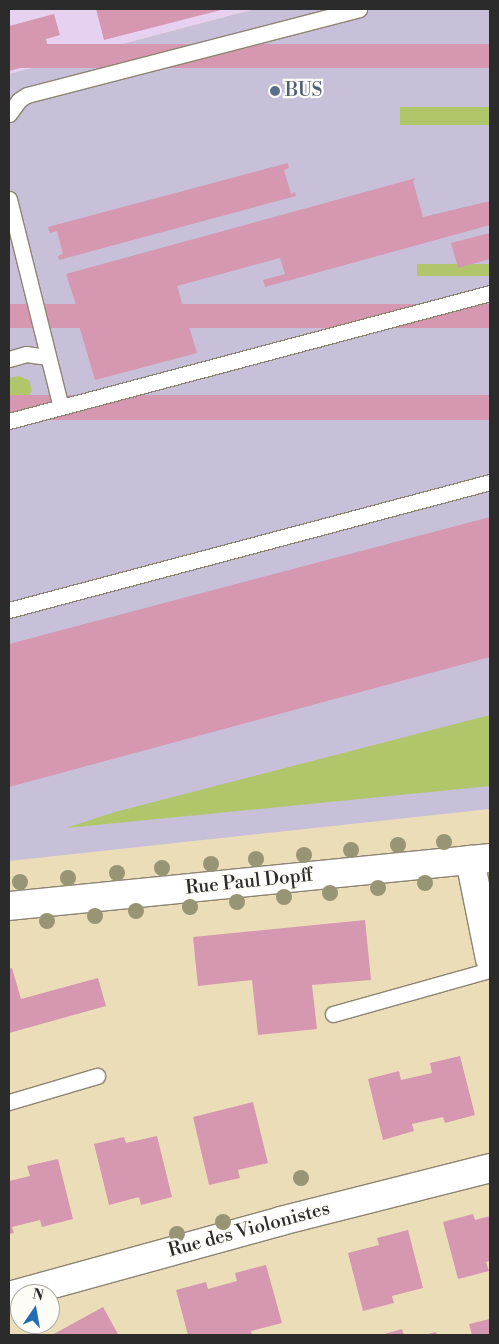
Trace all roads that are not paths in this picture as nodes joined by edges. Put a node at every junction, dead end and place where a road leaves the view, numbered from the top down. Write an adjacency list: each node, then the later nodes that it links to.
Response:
1 (359, 9): 2 (lane)
2 (9, 114)
3 (9, 199): 5 (lane)
4 (490, 293): 7 (lane)
5 (48, 357): 6 (lane); 7 (lane)
6 (9, 359)
7 (61, 407): 8 (lane)
8 (9, 421)
9 (490, 482): 10 (lane)
10 (9, 610)
11 (480, 859): 12 (street, Rue Paul Dopff); 13 (street)
12 (9, 906)
13 (490, 958)
14 (490, 970): 15 (lane)
15 (332, 1014)
16 (97, 1076): 17 (lane)
17 (9, 1102)
18 (490, 1168): 19 (street, Rue des Violonistes)
19 (9, 1296)

